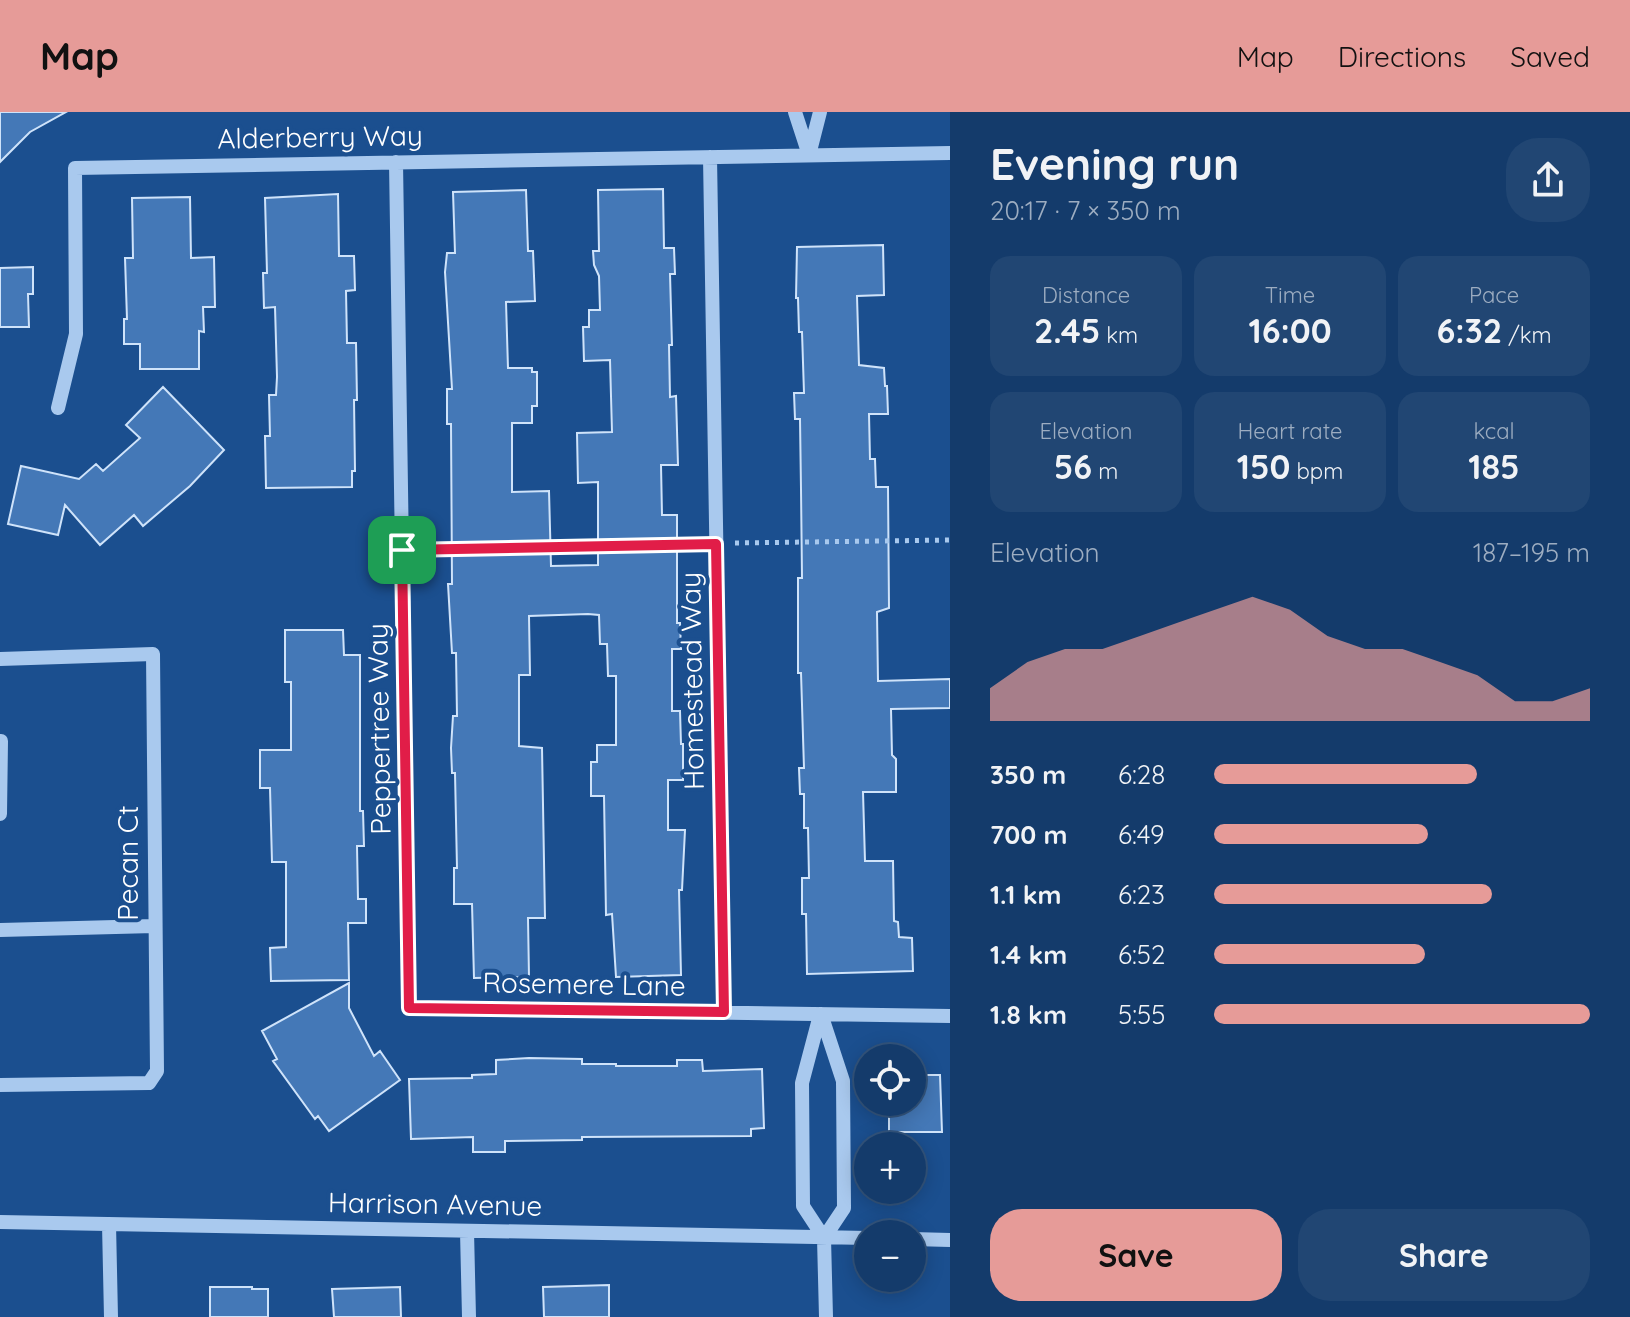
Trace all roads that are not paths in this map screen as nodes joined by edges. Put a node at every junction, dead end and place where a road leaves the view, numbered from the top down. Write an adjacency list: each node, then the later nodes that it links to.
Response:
1 (795, 112): 4 (street)
2 (820, 112): 4 (street)
3 (950, 153): 4 (street, Alderberry Way)
4 (809, 155): 5 (street, Alderberry Way)
5 (710, 157): 6 (street, Alderberry Way); 14 (street, Homestead Way)
6 (396, 162): 7 (street, Alderberry Way); 13 (street, Peppertree Way)
7 (58, 408)
8 (0, 659): 11 (street, Pecan Ct)
9 (1, 741): 10 (street)
10 (0, 814)
11 (154, 926): 12 (street); 17 (street, Pecan Ct)
12 (0, 930)
13 (409, 1008): 14 (street, Rosemere Lane)
14 (724, 1012): 15 (street, Rosemere Lane)
15 (821, 1014): 16 (street, Rosemere Lane); 21 (street); 21 (street)
16 (950, 1016)
17 (0, 1085)
18 (0, 1222): 19 (street, Harrison Avenue)
19 (109, 1224): 20 (street, Harrison Avenue); 25 (street)
20 (467, 1231): 21 (street, Harrison Avenue); 26 (street)
21 (824, 1238): 22 (street, Harrison Avenue); 27 (street)
22 (854, 1238)
23 (926, 1239): 24 (street)
24 (950, 1240)
25 (111, 1317)
26 (469, 1317)
27 (826, 1317)

